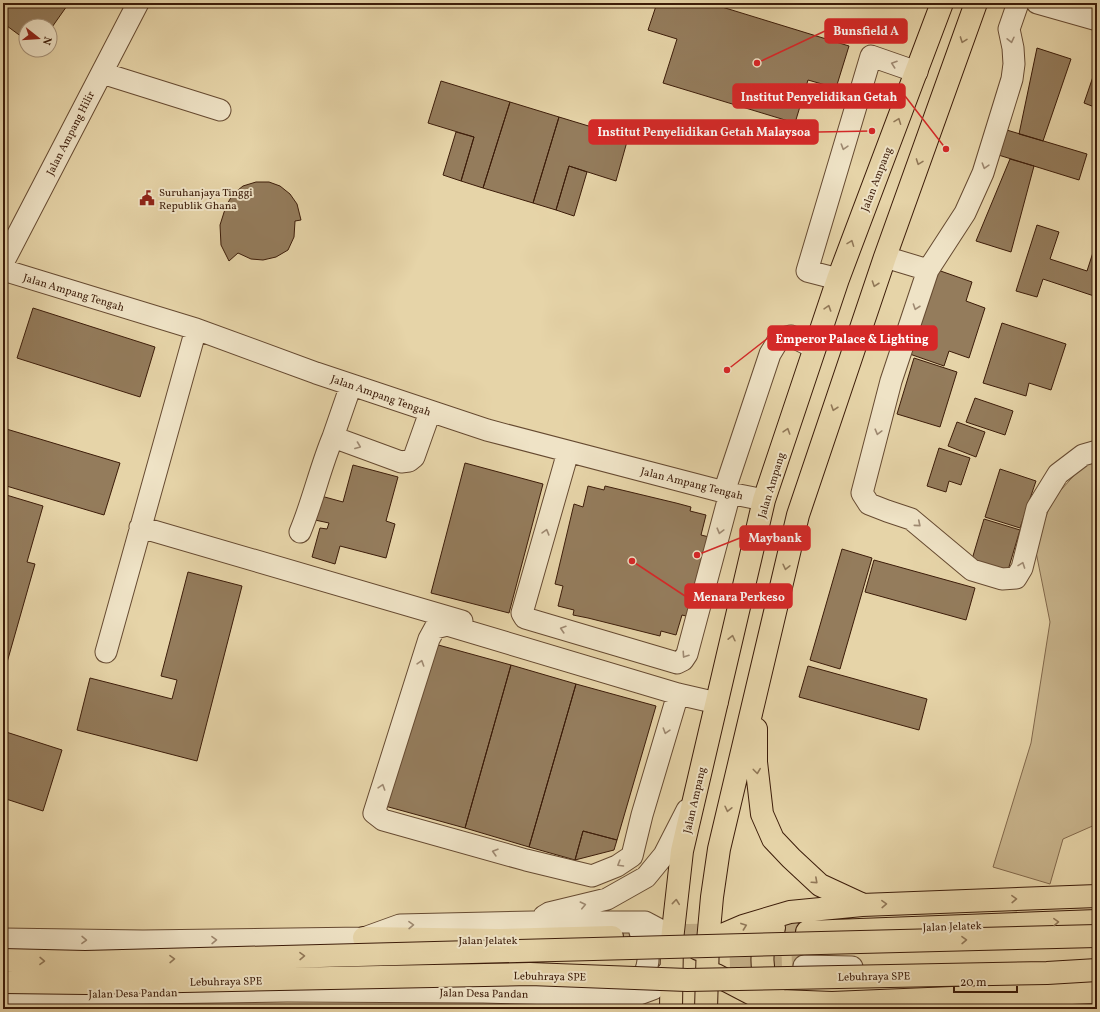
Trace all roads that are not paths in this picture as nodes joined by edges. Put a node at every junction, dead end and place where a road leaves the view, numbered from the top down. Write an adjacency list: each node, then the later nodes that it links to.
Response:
1 (138, 3): 8 (street, Jalan Ampang Hilir)
2 (942, 3): 7 (main road, Jalan Ampang)
3 (976, 3): 10 (main road, one-way to 10)
4 (1018, 3): 13 (street, one-way to 13)
5 (1037, 3): 6 (street)
6 (1097, 20)
7 (916, 72): 14 (main road, Jalan Ampang, one-way to 7); 14 (street, one-way to 14)
8 (102, 73): 9 (street); 11 (street, Jalan Ampang Hilir)
9 (220, 110)
10 (884, 257): 13 (street); 27 (main road, one-way to 27)
11 (3, 263)
12 (3, 270): 15 (street, Jalan Ampang Tengah)
13 (928, 270): 20 (street, one-way to 20)
14 (838, 279): 16 (main road, Jalan Ampang, one-way to 14)
15 (196, 329): 17 (street, Jalan Ampang Tengah); 24 (street)
16 (815, 348): 22 (street); 23 (main road, Jalan Ampang, one-way to 16)
17 (351, 385): 18 (street, Jalan Ampang Tengah); 19 (street)
18 (430, 412): 19 (street, one-way to 18); 21 (street, Jalan Ampang Tengah)
19 (334, 437): 25 (street)
20 (1097, 450)
21 (568, 452): 22 (street, Jalan Ampang Tengah); 22 (street, one-way to 21)
22 (727, 493): 23 (street, Jalan Ampang Tengah)
23 (764, 500): 29 (main road, Jalan Ampang, one-way to 23)
24 (140, 526): 26 (street); 29 (street)
25 (300, 532)
26 (106, 652)
27 (757, 690): 32 (main road, one-way to 32); 42 (main road, one-way to 42)
28 (678, 694): 28 (street, one-way to 28); 29 (street)
29 (718, 699): 30 (main road, Jalan Ampang)
30 (695, 795): 35 (street, one-way to 30); 41 (main road, Jalan Ampang, one-way to 30)
31 (1097, 896): 32 (main road, one-way to 31)
32 (862, 905): 33 (main road)
33 (790, 912): 42 (main road, one-way to 33); 56 (main road)
34 (1097, 920): 37 (main road, Jalan Jelatek, one-way to 34)
35 (533, 922): 36 (street); 39 (street, one-way to 35)
36 (618, 929): 39 (main road, Jalan Jelatek); 41 (street); 55 (street)
37 (807, 932)
38 (1097, 936): 44 (main road, Lebuhraya SPE, one-way to 38, bridge)
39 (364, 938): 40 (street, one-way to 39)
40 (3, 939)
41 (672, 940): 43 (main road); 46 (main road, Jalan Ampang)
42 (708, 941): 43 (main road); 47 (main road)
43 (690, 955): 46 (main road); 47 (main road)
44 (3, 960)
45 (804, 966): 49 (street)
46 (671, 969): 55 (street, Jalan Desa Pandan); 59 (main road, Jalan Ampang)
47 (707, 970): 56 (main road); 60 (main road)
48 (622, 971): 51 (street, Jalan Desa Pandan)
49 (1097, 971): 50 (main road, Lebuhraya SPE, bridge)
50 (3, 982)
51 (287, 990): 52 (street, Jalan Desa Pandan); 54 (street, Jalan Desa Pandan)
52 (483, 992): 55 (street, Jalan Desa Pandan); 58 (street)
53 (1097, 992): 57 (main road)
54 (3, 994)
55 (607, 995)
56 (780, 1001): 57 (main road)
57 (826, 1006)
58 (564, 1009)
59 (671, 1009)
60 (706, 1009)

